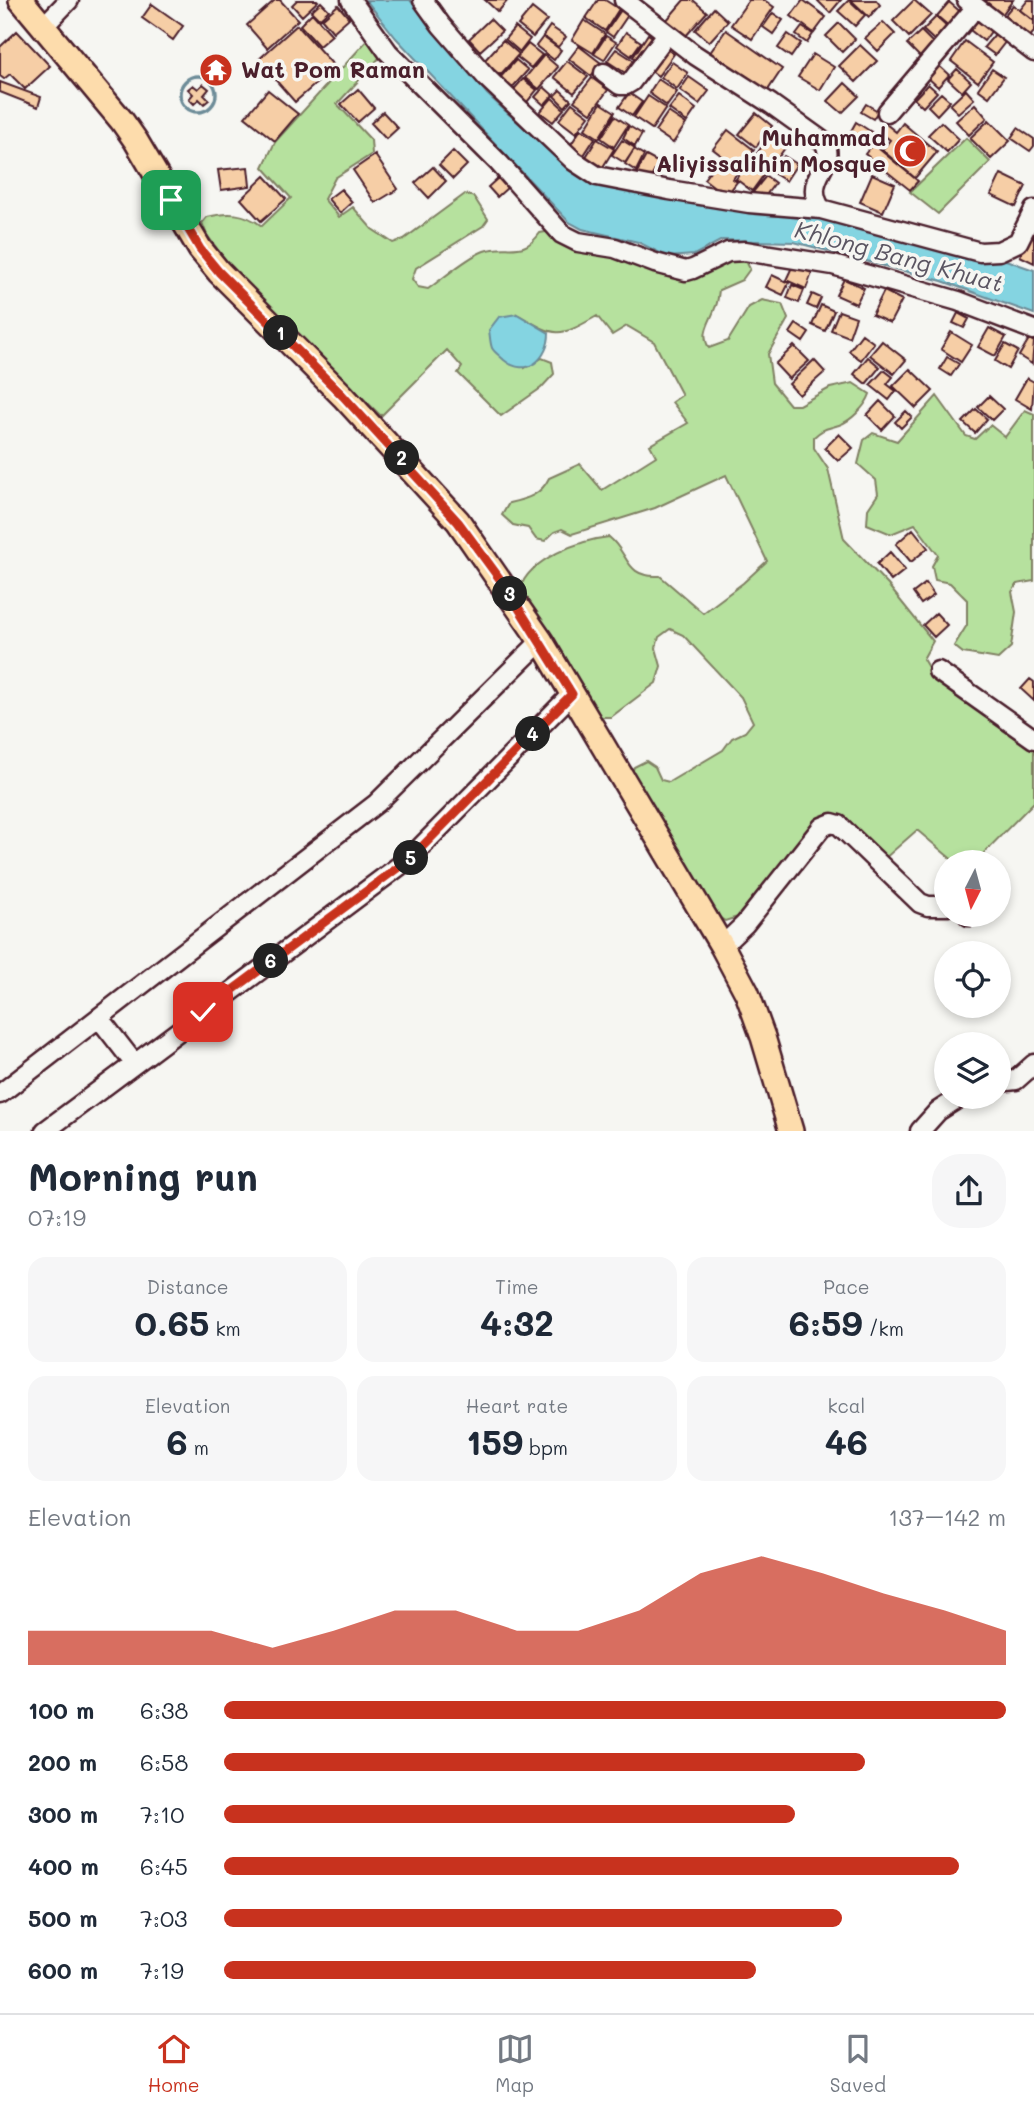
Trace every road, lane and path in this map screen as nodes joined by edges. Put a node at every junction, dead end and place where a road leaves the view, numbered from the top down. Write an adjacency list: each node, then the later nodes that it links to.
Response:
1 (21, 0): 7 (main road)
2 (69, 0): 7 (street)
3 (351, 0): 14 (street)
4 (423, 0): 12 (street)
5 (624, 0): 8 (street)
6 (972, 4): 9 (street); 11 (street)
7 (43, 27): 15 (main road)
8 (667, 34): 10 (street); 12 (street)
9 (1034, 52)
10 (604, 73)
11 (887, 112)
12 (821, 209): 13 (street)
13 (1034, 209)
14 (1034, 330)
15 (541, 642): 17 (main road); 21 (street)
16 (937, 671): 18 (street)
17 (572, 694): 20 (main road); 22 (street)
18 (1034, 738)
19 (934, 906): 20 (street)
20 (722, 946): 28 (main road)
21 (99, 1018): 22 (street); 25 (street)
22 (134, 1063): 27 (street)
23 (1034, 1064): 24 (street)
24 (1011, 1081)
25 (0, 1094)
26 (941, 1109): 29 (street)
27 (45, 1131)
28 (791, 1131)
29 (920, 1131)

